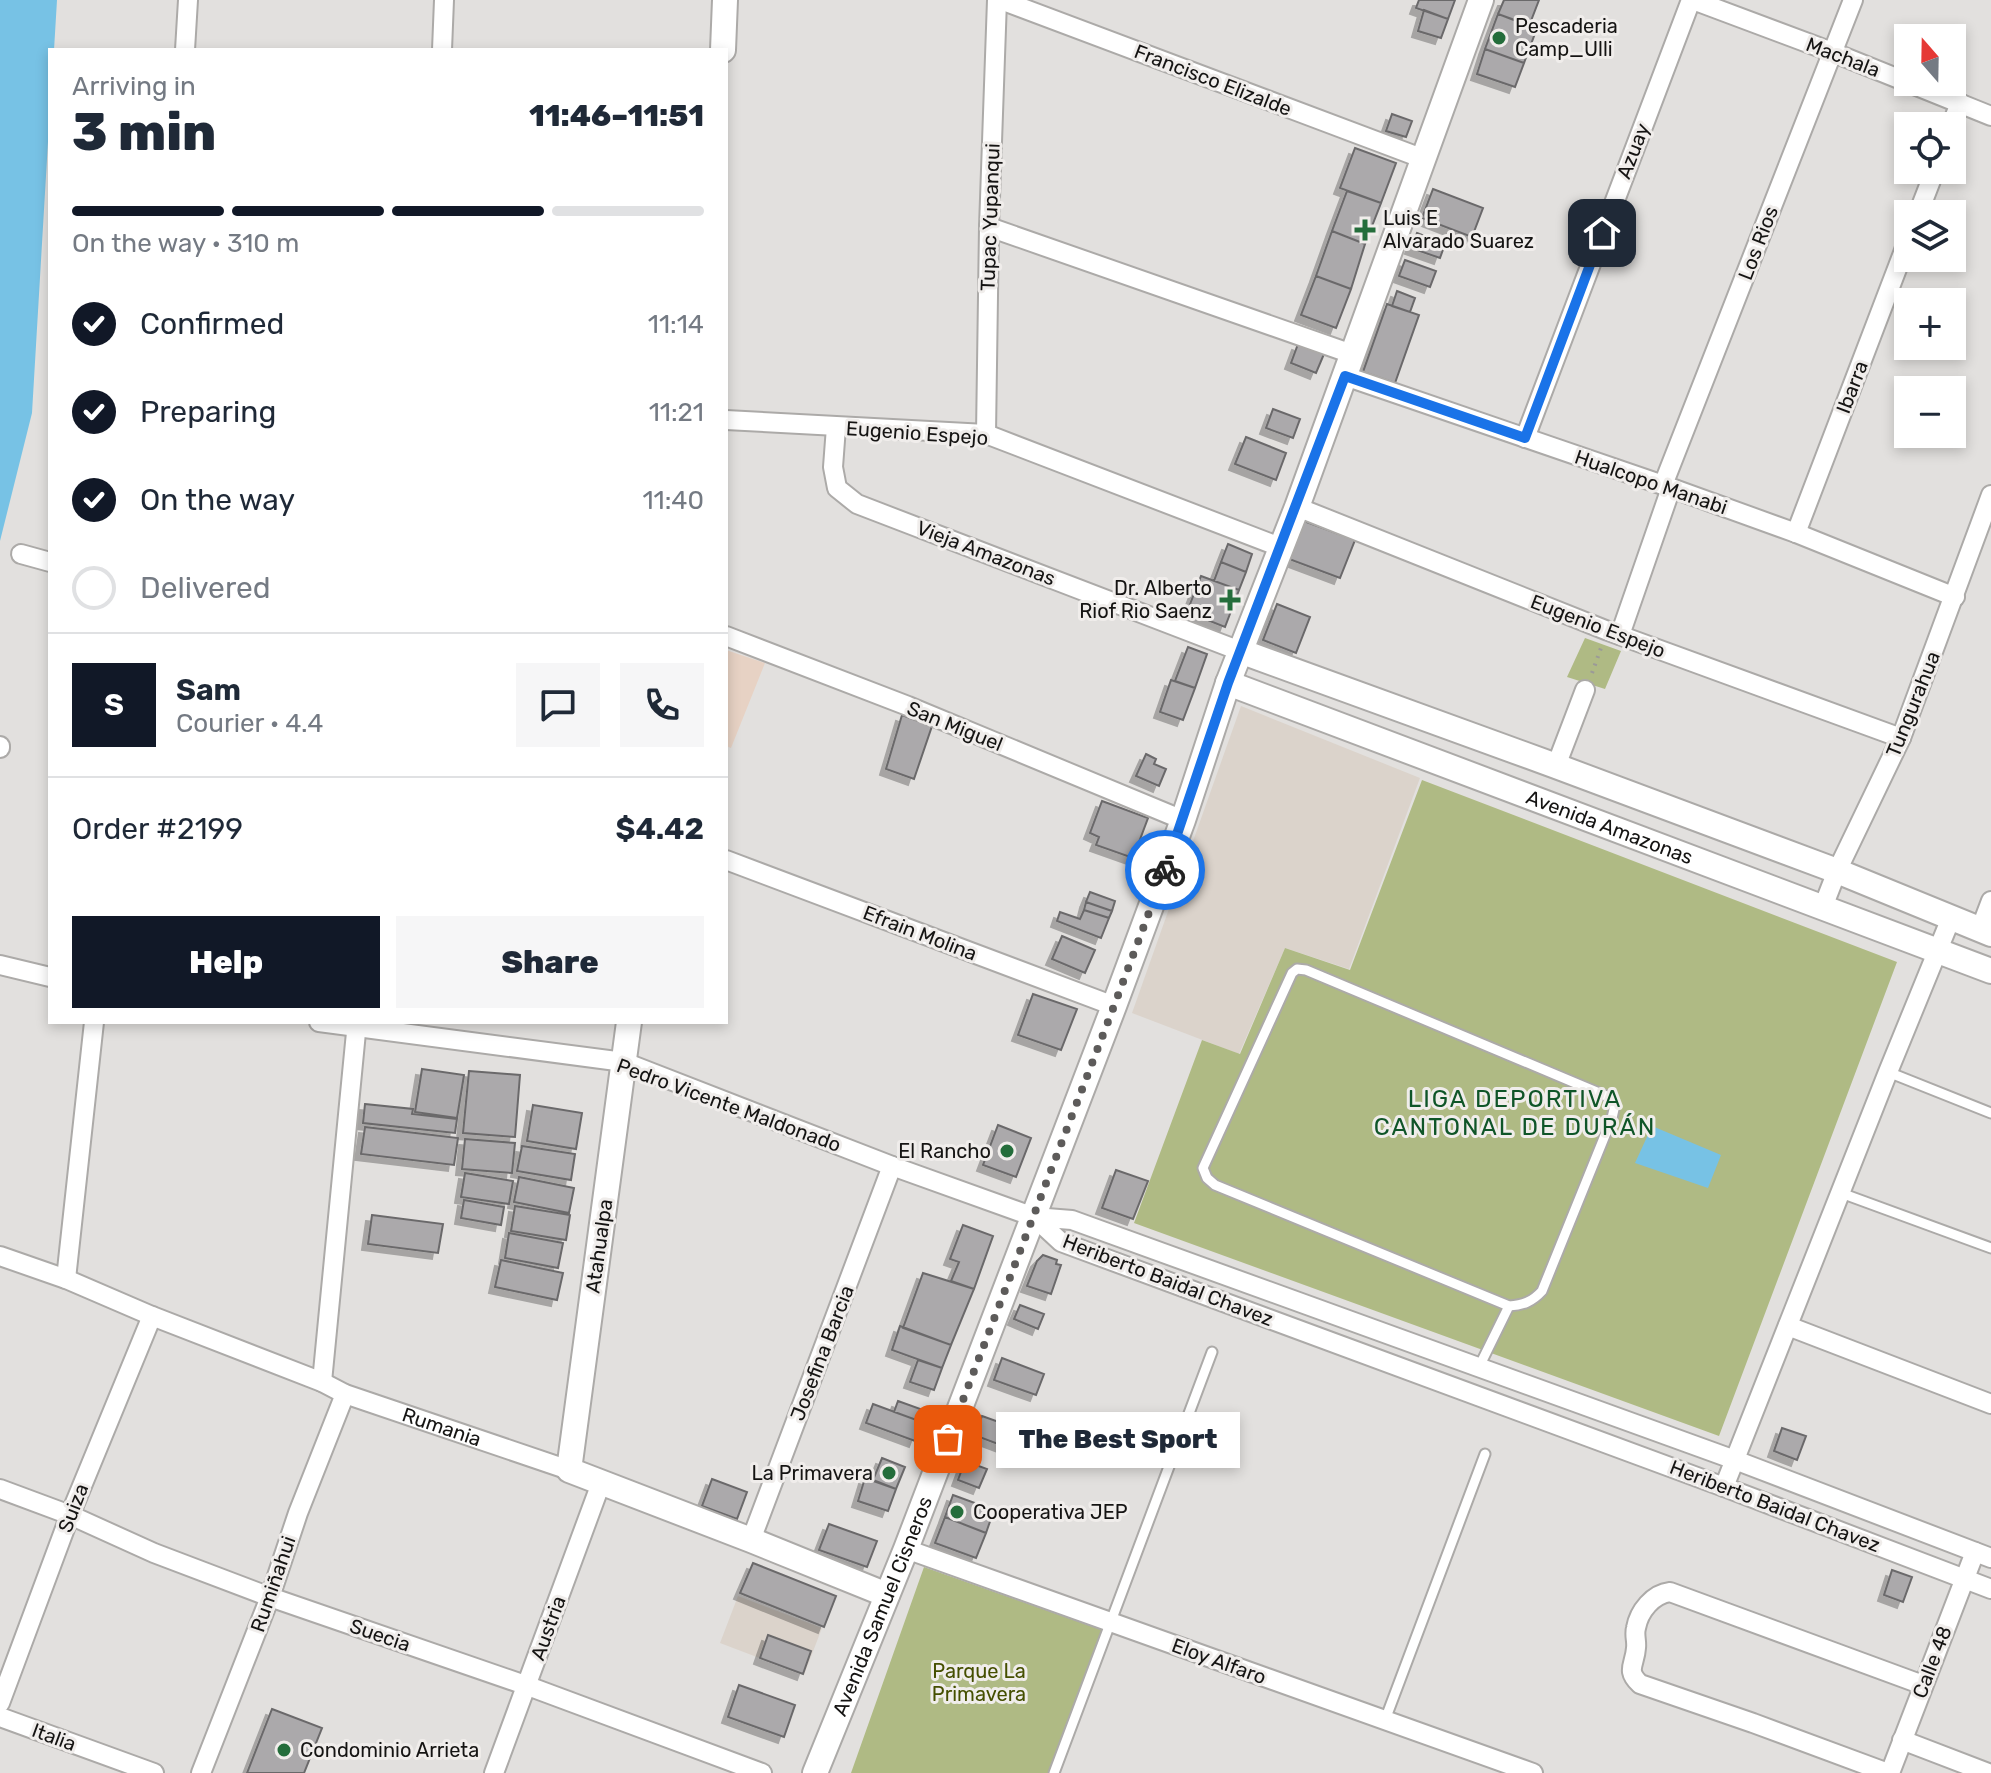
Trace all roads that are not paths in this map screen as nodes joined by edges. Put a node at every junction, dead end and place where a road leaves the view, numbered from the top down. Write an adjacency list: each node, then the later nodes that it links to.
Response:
1 (188, 0): 8 (street)
2 (444, 0): 9 (street)
3 (725, 0): 10 (street)
4 (999, 0): 15 (street, Francisco Elizalde); 16 (street, Tupac Yupanqui)
5 (1481, 0): 15 (street, Avenida Samuel Cisneros)
6 (1692, 0): 11 (street, Machala); 22 (street, Azuay)
7 (1853, 0): 11 (street, Los Rios)
8 (185, 48)
9 (442, 48)
10 (723, 48)
11 (1832, 52): 12 (street, Machala); 23 (street, Los Rios)
12 (1960, 103): 13 (street); 14 (street, Machala)
13 (1956, 112)
14 (1991, 116)
15 (1424, 159): 18 (street, Avenida Samuel Cisneros)
16 (989, 227): 18 (street, Hualcopo Manabi); 21 (street, Tupac Yupanqui)
17 (1896, 272): 26 (street, Ibarra)
18 (1348, 365): 22 (street, Hualcopo Manabi); 25 (street, Avenida Samuel Cisneros)
19 (728, 420): 20 (street, Eugenio Espejo)
20 (836, 427): 21 (street, Eugenio Espejo); 35 (street, Vieja Amazonas)
21 (986, 434): 27 (street, Eugenio Espejo)
22 (1525, 438): 23 (street, Hualcopo Manabi)
23 (1667, 487): 26 (street, Hualcopo Manabi); 33 (street, Los Rios)
24 (1991, 495): 28 (street, Tungurahua)
25 (1297, 507): 27 (street, Avenida Samuel Cisneros); 33 (street, Eugenio Espejo)
26 (1796, 533): 32 (street, Hualcopo Manabi)
27 (1280, 547): 35 (street, Avenida Samuel Cisneros)
28 (1973, 548): 30 (street); 32 (street, Tungurahua)
29 (21, 554): 31 (street)
30 (1991, 555)
31 (48, 561)
32 (1955, 597): 38 (street, Tungurahua)
33 (1614, 633): 38 (street, Eugenio Espejo)
34 (728, 637): 40 (street, San Miguel)
35 (1240, 651): 36 (street, Avenida Samuel Cisneros); 39 (street, Avenida Amazonas)
36 (1228, 683): 40 (street, Avenida Samuel Cisneros); 44 (street, Avenida Amazonas)
37 (1585, 690): 39 (street)
38 (1901, 738): 42 (street, Tungurahua)
39 (1556, 766): 42 (street, Avenida Amazonas)
40 (1183, 820): 51 (street, Avenida Samuel Cisneros)
41 (728, 861): 51 (street, Efrain Molina)
42 (1837, 871): 44 (street, Tungurahua); 45 (street, Avenida Amazonas)
43 (1991, 901): 46 (street)
44 (1823, 907): 47 (street, Avenida Amazonas)
45 (1951, 918): 46 (street, Avenida Amazonas); 47 (street)
46 (1986, 932)
47 (1937, 950): 49 (street, Avenida Amazonas); 56 (street)
48 (0, 965): 50 (street)
49 (1991, 971)
50 (48, 977)
51 (1114, 1006): 60 (street, Avenida Samuel Cisneros)
52 (94, 1024): 63 (street)
53 (629, 1024): 55 (street, Atahualpa)
54 (357, 1025): 55 (street, Pedro Vicente Maldonado); 69 (street)
55 (624, 1062): 58 (street, Pedro Vicente Maldonado); 74 (street, Atahualpa)
56 (1888, 1072): 57 (lane); 59 (street)
57 (1991, 1113)
58 (892, 1166): 60 (street, Pedro Vicente Maldonado); 79 (street, Josefina Barcia)
59 (1841, 1193): 61 (lane); 66 (street)
60 (1034, 1217): 68 (street, Heriberto Baidal Chavez); 76 (street, Heriberto Baidal Chavez); 80 (street, Avenida Samuel Cisneros)
61 (1991, 1248)
62 (0, 1256): 63 (street, Rumania)
63 (66, 1279): 65 (street, Rumania)
64 (1509, 1306): 64 (lane); 68 (lane)
65 (152, 1316): 69 (street, Rumania); 78 (street, Suiza)
66 (1788, 1326): 71 (street); 73 (street)
67 (1212, 1352): 86 (lane)
68 (1479, 1367): 73 (street, Heriberto Baidal Chavez)
69 (322, 1382): 70 (street, Rumania)
70 (345, 1394): 74 (street, Rumania); 85 (street, Rumiñahui)
71 (1991, 1404)
72 (1485, 1454): 91 (lane)
73 (1735, 1460): 76 (street); 81 (street, Heriberto Baidal Chavez)
74 (569, 1470): 75 (street, Rumania)
75 (601, 1483): 79 (street, Rumania); 88 (street, Austria)
76 (1724, 1487): 82 (street, Heriberto Baidal Chavez)
77 (0, 1489): 78 (street, Suecia)
78 (70, 1515): 85 (street, Suecia); 89 (street, Suiza)
79 (751, 1540): 84 (street, Rumania)
80 (906, 1549): 84 (street, Avenida Samuel Cisneros); 86 (street, Eloy Alfaro)
81 (1983, 1555): 82 (street, Calle 48)
82 (1964, 1578): 83 (street, Heriberto Baidal Chavez); 87 (street, Calle 48)
83 (1991, 1589)
84 (887, 1595): 97 (street, Avenida Samuel Cisneros)
85 (270, 1597): 88 (street, Suecia); 94 (street, Rumiñahui)
86 (1112, 1623): 91 (street, Eloy Alfaro); 98 (lane)
87 (1923, 1685): 92 (street, Calle 48); 100 (street)
88 (528, 1686): 95 (street, Austria); 96 (street, Suecia)
89 (0, 1703)
90 (0, 1717): 93 (street, Italia)
91 (1385, 1720): 99 (street, Eloy Alfaro)
92 (1902, 1740): 100 (street, Calle 48); 101 (street)
93 (154, 1773)
94 (201, 1773)
95 (494, 1773)
96 (762, 1773)
97 (815, 1773)
98 (1054, 1773)
99 (1533, 1773)
100 (1889, 1773)
101 (1988, 1773)

